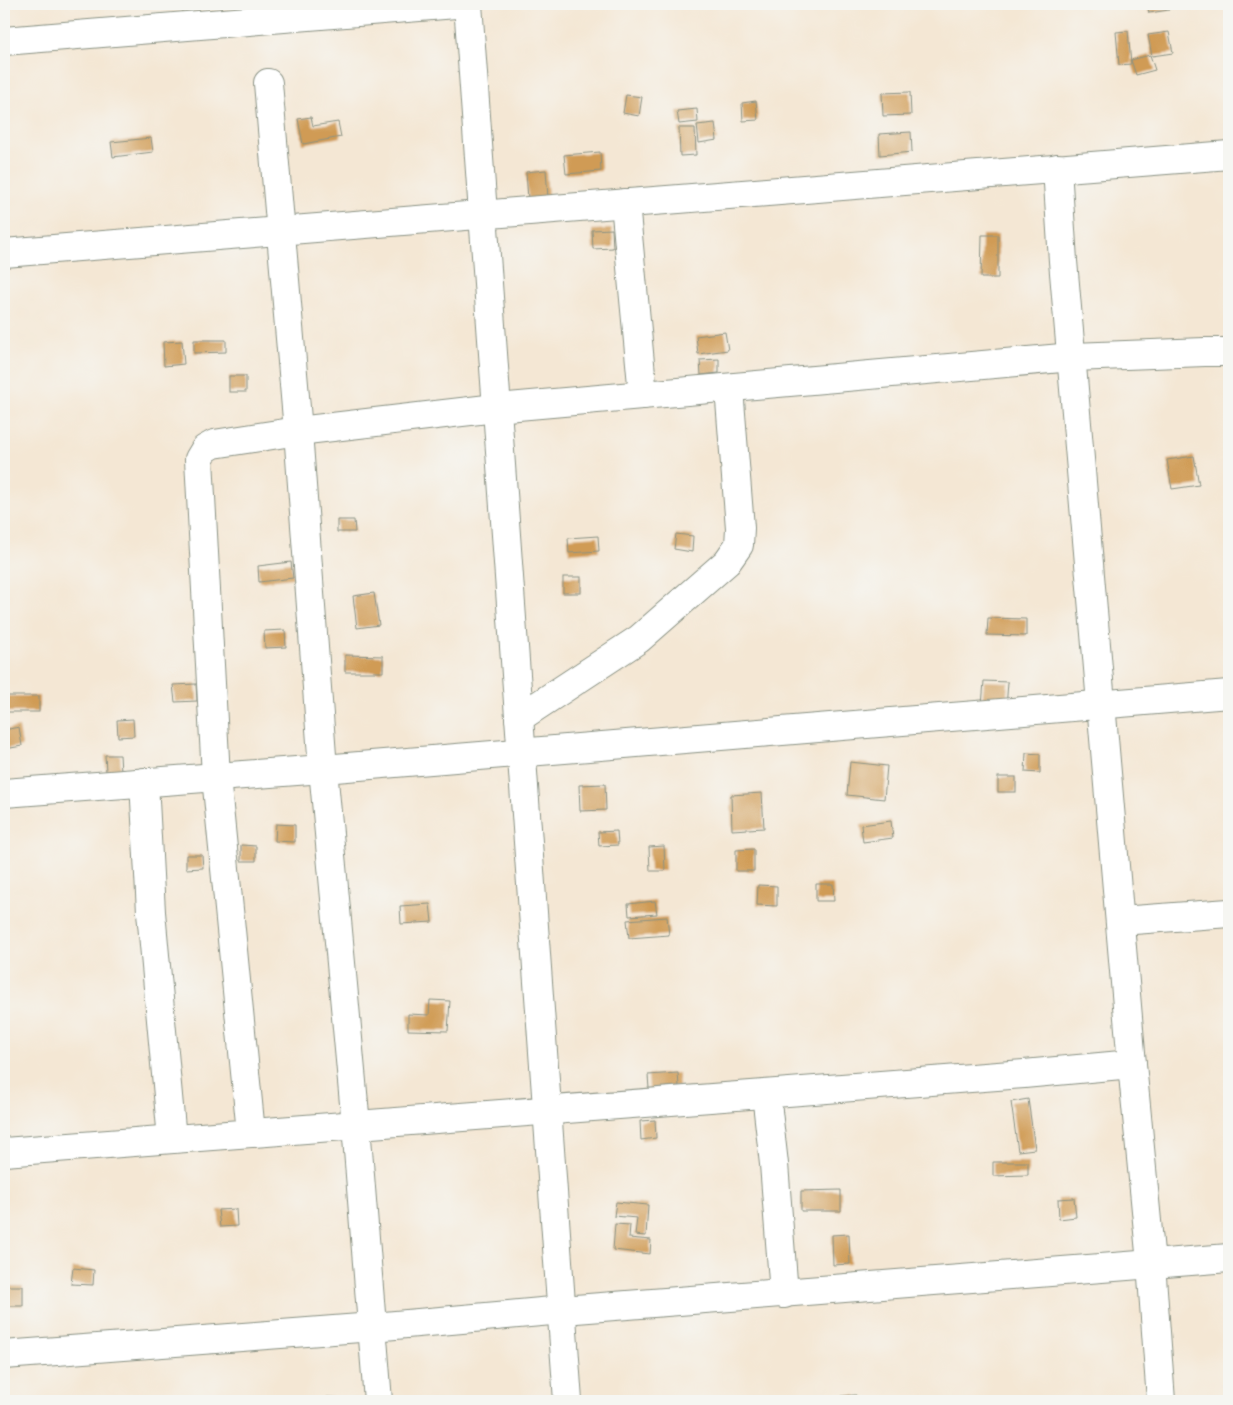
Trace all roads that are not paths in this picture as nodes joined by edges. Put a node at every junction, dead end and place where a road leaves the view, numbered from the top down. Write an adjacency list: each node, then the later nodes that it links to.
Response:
1 (456, 4): 3 (street)
2 (468, 4): 8 (street)
3 (4, 41)
4 (268, 83): 9 (street)
5 (1229, 155): 6 (street)
6 (1057, 168): 7 (street); 12 (street)
7 (624, 203): 8 (street); 14 (street)
8 (483, 214): 9 (street); 15 (street)
9 (282, 232): 10 (street); 16 (street)
10 (4, 253)
11 (1229, 352): 12 (street)
12 (1073, 357): 13 (street); 18 (street)
13 (729, 388): 14 (street); 19 (street)
14 (643, 395): 15 (street)
15 (496, 408): 16 (street); 19 (street)
16 (298, 431): 21 (street); 22 (street)
17 (1229, 694): 18 (street)
18 (1102, 705): 20 (street); 26 (street)
19 (518, 718): 20 (street)
20 (521, 752): 21 (street); 29 (street)
21 (323, 769): 22 (street); 30 (street)
22 (216, 777): 23 (street); 31 (street)
23 (144, 782): 24 (street); 32 (street)
24 (4, 793)
25 (1229, 913): 26 (street)
26 (1120, 921): 27 (street)
27 (1132, 1064): 28 (street); 35 (street)
28 (766, 1094): 29 (street); 36 (street)
29 (547, 1110): 30 (street); 37 (street)
30 (356, 1125): 31 (street); 38 (street)
31 (251, 1133): 32 (street)
32 (172, 1139): 33 (street)
33 (4, 1152)
34 (1229, 1258): 35 (street)
35 (1151, 1264): 36 (street); 42 (street)
36 (784, 1294): 37 (street)
37 (563, 1310): 38 (street); 41 (street)
38 (373, 1327): 39 (street); 40 (street)
39 (4, 1355)
40 (378, 1401)
41 (568, 1401)
42 (1161, 1401)

